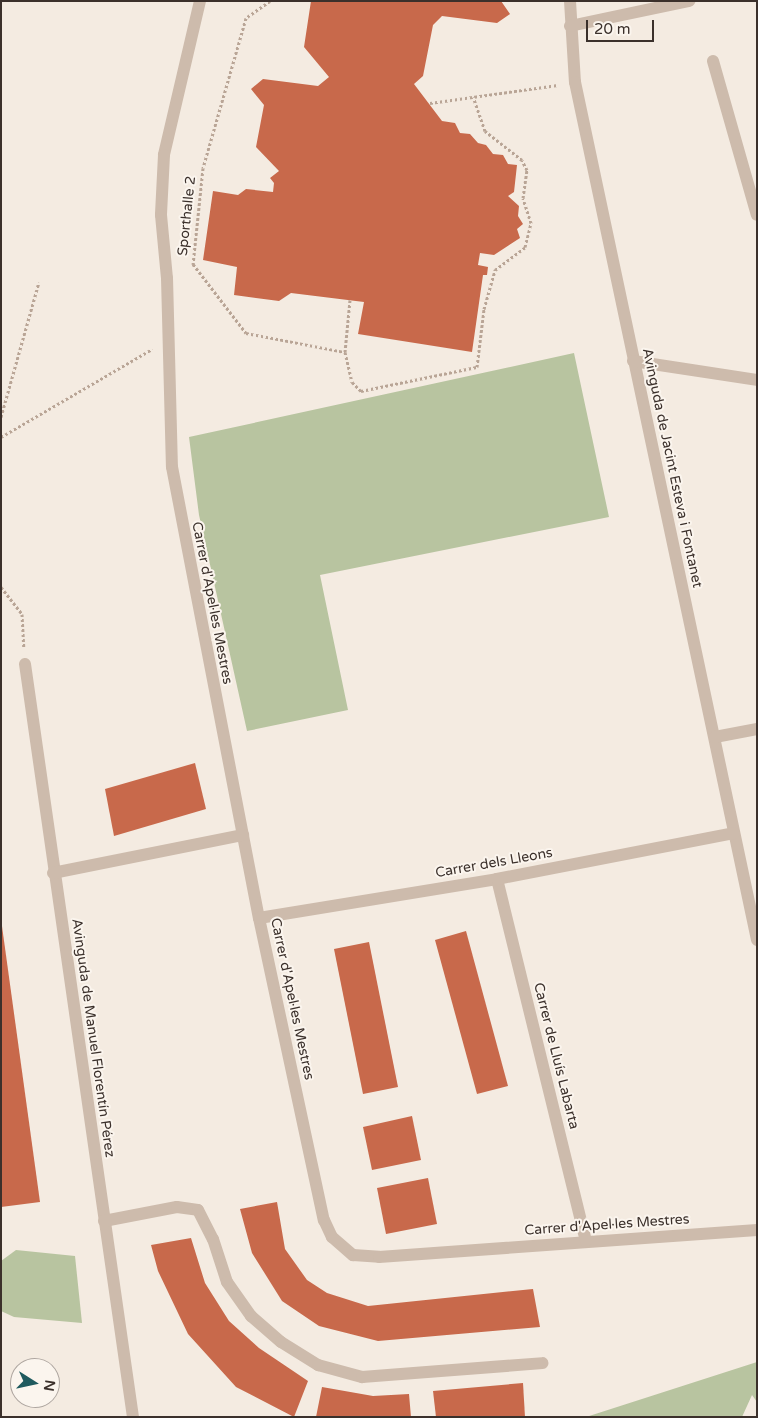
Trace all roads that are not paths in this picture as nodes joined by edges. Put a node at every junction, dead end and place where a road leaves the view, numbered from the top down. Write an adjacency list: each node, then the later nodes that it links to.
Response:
1 (200, 1): 13 (street, Carrer d'Apel·les Mestres)
2 (570, 1): 4 (street, Avinguda de Jacint Esteva i Fontanet)
3 (689, 1): 4 (street)
4 (570, 26): 7 (street, Avinguda de Jacint Esteva i Fontanet)
5 (713, 61): 6 (street)
6 (757, 215)
7 (633, 361): 8 (street); 11 (street, Avinguda de Jacint Esteva i Fontanet)
8 (757, 380)
9 (25, 664): 14 (street, Avinguda de Manuel Florentín Pérez)
10 (757, 729): 11 (street)
11 (715, 737): 12 (street, Avinguda de Jacint Esteva i Fontanet)
12 (734, 833): 15 (street, Carrer dels Lleons); 17 (street, Avinguda de Jacint Esteva i Fontanet)
13 (243, 835): 14 (street); 16 (street, Carrer d'Apel·les Mestres)
14 (53, 873): 18 (street, Avinguda de Manuel Florentín Pérez)
15 (497, 879): 16 (street, Carrer dels Lleons); 20 (street, Carrer de Lluís Labarta)
16 (259, 918): 20 (street, Carrer d'Apel·les Mestres)
17 (757, 940)
18 (104, 1221): 21 (street); 22 (street, Avinguda de Manuel Florentín Pérez)
19 (757, 1230): 20 (street, Carrer d'Apel·les Mestres)
20 (586, 1240)
21 (542, 1363)
22 (133, 1417)

